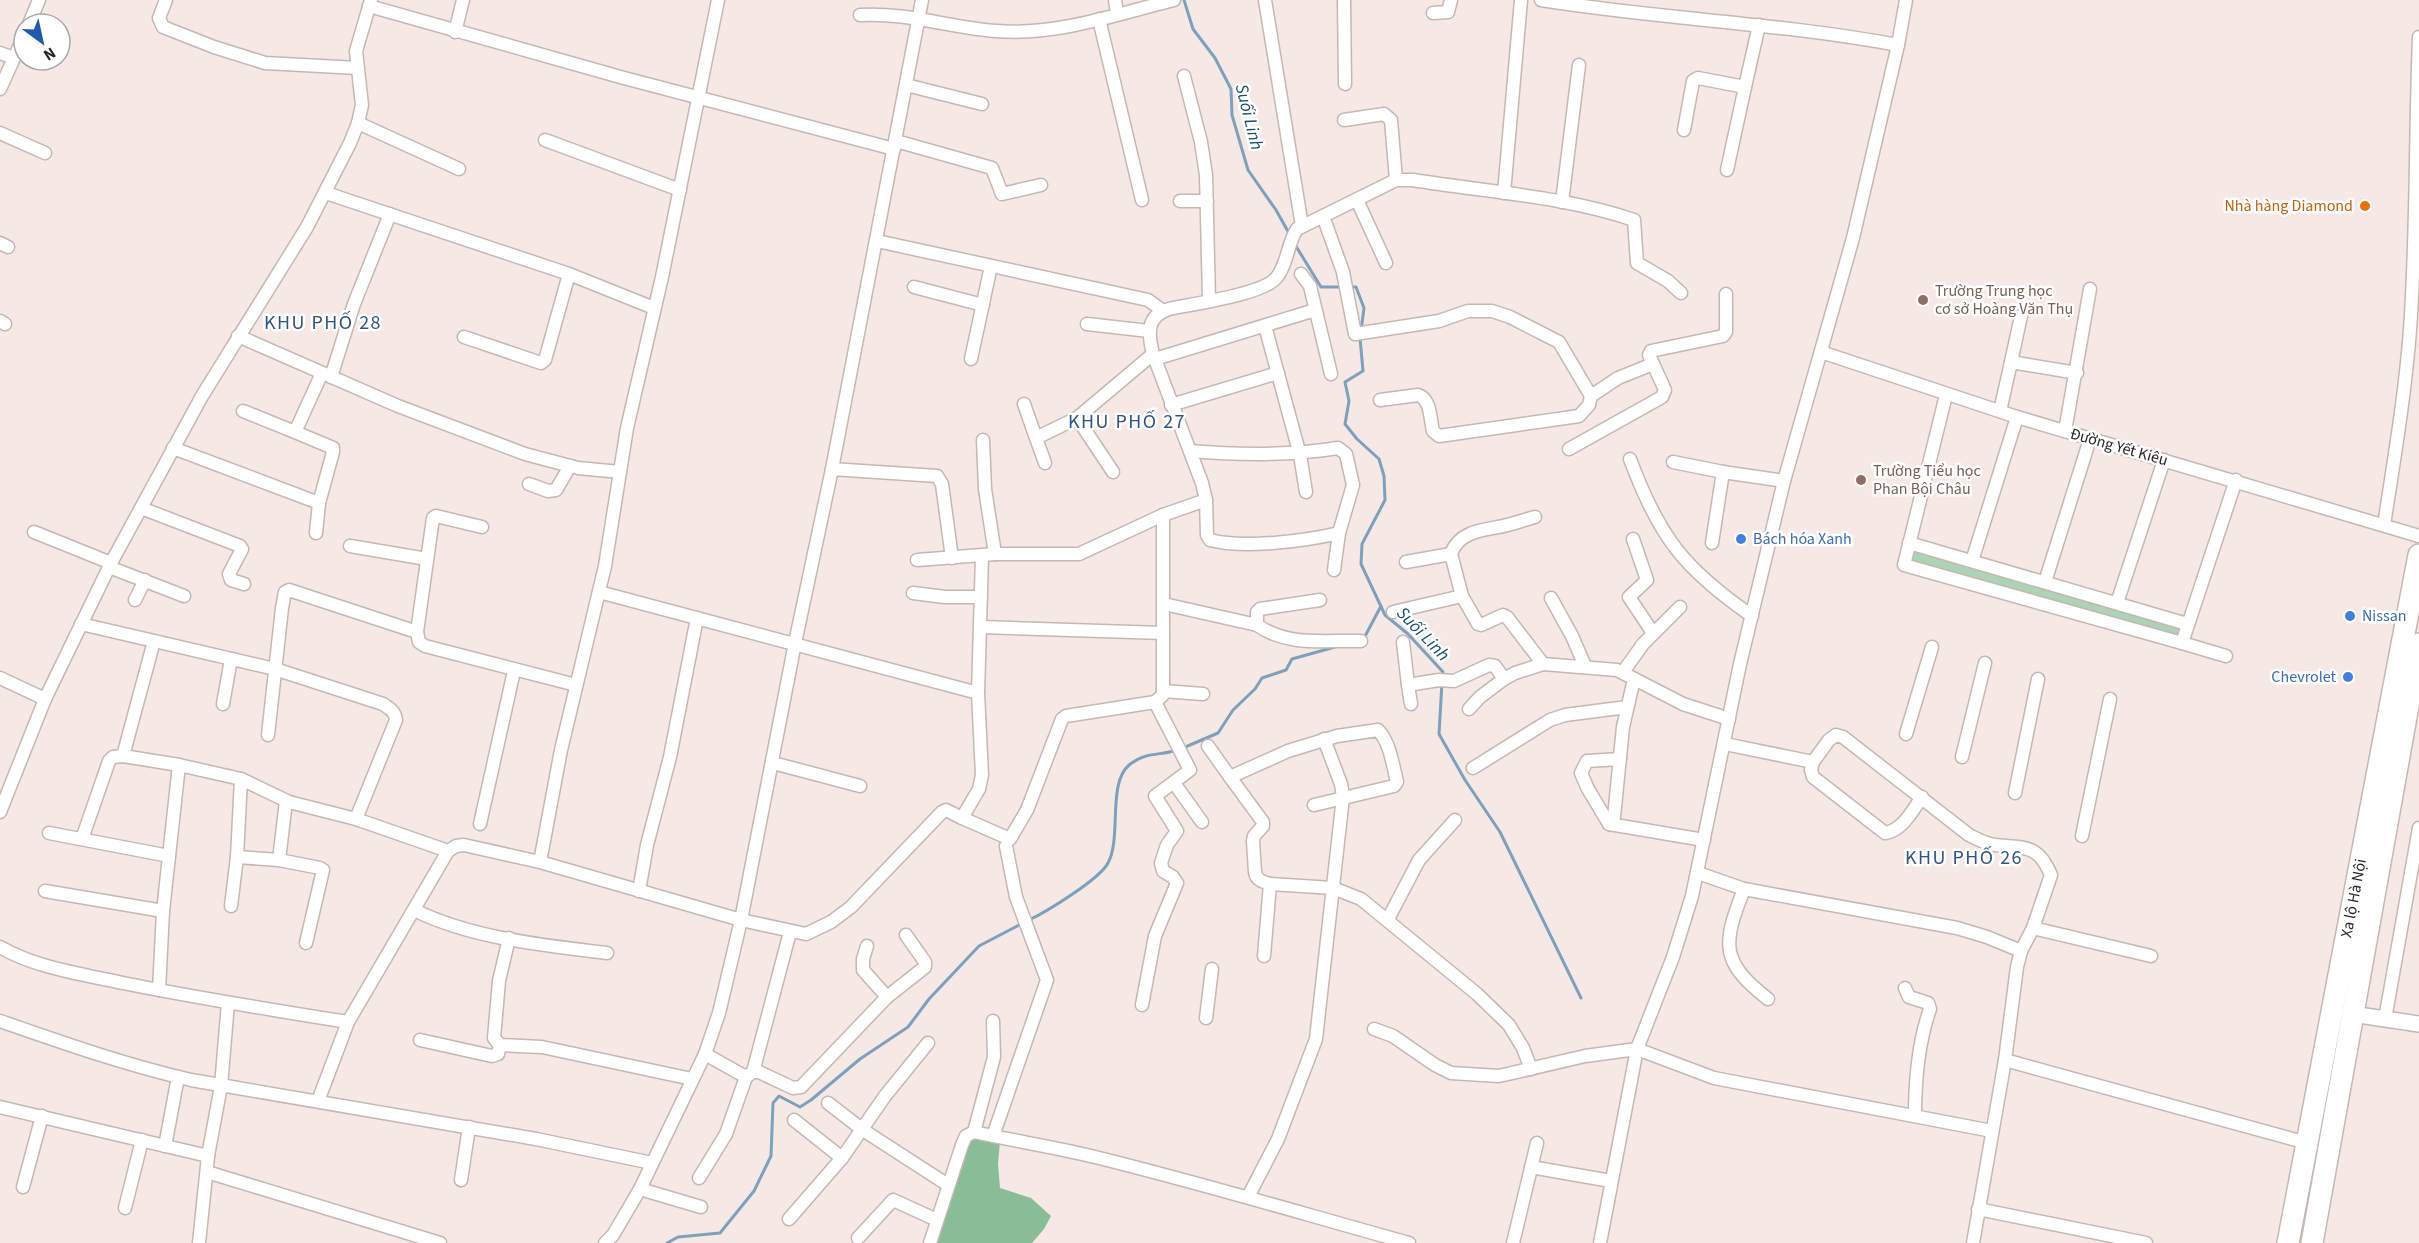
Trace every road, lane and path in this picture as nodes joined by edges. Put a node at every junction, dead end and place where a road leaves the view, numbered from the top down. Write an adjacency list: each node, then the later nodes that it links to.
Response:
1 (166, 0): 26 (street)
2 (463, 0): 21 (street)
3 (718, 0): 32 (street)
4 (922, 0): 18 (street)
5 (1115, 0): 16 (street)
6 (1174, 0): 16 (street)
7 (1265, 0): 55 (street)
8 (1344, 0): 28 (street)
9 (1451, 0): 15 (street)
10 (1521, 0): 47 (street)
11 (1541, 0): 14 (street)
12 (1906, 0): 23 (street)
13 (370, 3): 21 (street); 26 (street)
14 (1587, 4): 20 (street)
15 (1433, 13)
16 (1118, 14): 19 (street)
17 (860, 15): 18 (street)
18 (919, 18): 19 (street); 29 (street)
19 (1099, 19): 49 (street)
20 (1759, 25): 23 (street); 30 (street)
21 (455, 32): 32 (street)
22 (2419, 37): 121 (street)
23 (1898, 45): 76 (street)
24 (12, 62): 31 (street)
25 (1579, 64): 52 (street)
26 (358, 68): 35 (street)
27 (1184, 76): 51 (street)
28 (1345, 84)
29 (906, 85): 33 (street); 39 (street)
30 (1745, 87): 36 (street); 42 (street)
31 (0, 89)
32 (699, 98): 39 (street); 45 (street)
33 (982, 104)
34 (1344, 120): 43 (street)
35 (358, 123): 41 (street); 46 (street)
36 (1684, 130)
37 (0, 133): 40 (street)
38 (545, 141): 45 (street)
39 (895, 145): 44 (street); 56 (street)
40 (45, 153)
41 (459, 169)
42 (1727, 170)
43 (1396, 180): 47 (street); 48 (street)
44 (1041, 185)
45 (680, 190): 67 (street)
46 (326, 193): 53 (street); 74 (street)
47 (1504, 193): 52 (street)
48 (1357, 200): 54 (street); 57 (street)
49 (1142, 201)
50 (1180, 201): 51 (street)
51 (1207, 201): 65 (street)
52 (1562, 202): 63 (street)
53 (390, 214): 59 (street); 84 (street)
54 (1323, 216): 55 (street); 86 (street)
55 (1296, 232): 65 (street)
56 (877, 241): 58 (street); 108 (street)
57 (1386, 263)
58 (991, 266): 66 (street); 69 (street)
59 (569, 274): 67 (street); 75 (street)
60 (1300, 274): 68 (street)
61 (914, 287): 66 (street)
62 (2090, 289): 82 (street)
63 (1681, 294)
64 (1726, 294): 80 (street)
65 (1209, 300): 69 (street)
66 (983, 306): 78 (street)
67 (654, 308): 109 (street)
68 (1315, 310): 72 (street); 83 (street)
69 (1163, 311): 73 (street)
70 (2021, 316): 79 (street)
71 (1087, 324): 73 (street)
72 (1265, 326): 77 (street); 81 (street)
73 (1149, 331): 77 (street)
74 (238, 336): 84 (street); 99 (street)
75 (464, 337)
76 (1821, 352): 85 (street, Đường Yết Kiêu); 113 (street)
77 (1154, 357): 89 (street); 93 (street)
78 (971, 359)
79 (2011, 362): 82 (street); 91 (street)
80 (1653, 364): 86 (street); 100 (street)
81 (1278, 373): 89 (street); 102 (street)
82 (2077, 373): 94 (street)
83 (1331, 374)
84 (327, 375): 95 (street); 107 (street)
85 (1946, 395): 91 (street, Đường Yết Kiêu); 129 (street)
86 (1591, 396): 87 (street)
87 (1380, 400)
88 (1024, 404): 96 (street)
89 (1171, 405): 101 (street)
90 (243, 411): 95 (street)
91 (2000, 411): 92 (street, Đường Yết Kiêu)
92 (2017, 417): 94 (street, Đường Yết Kiêu); 137 (street)
93 (1077, 418): 96 (street); 110 (street)
94 (2065, 431): 97 (street, Đường Yết Kiêu)
95 (295, 432): 117 (street)
96 (1036, 438): 106 (street)
97 (2090, 439): 104 (street, Đường Yết Kiêu); 142 (street)
98 (983, 440): 132 (street)
99 (173, 448): 117 (street); 118 (street)
100 (1569, 449)
101 (1190, 452): 102 (street); 116 (street)
102 (1300, 454): 115 (street); 125 (street)
103 (1630, 459): 156 (street)
104 (2164, 460): 112 (street, Đường Yết Kiêu); 152 (street)
105 (1673, 462): 111 (street)
106 (1045, 463)
107 (570, 466): 109 (street); 114 (street)
108 (832, 469): 134 (street); 168 (street)
109 (620, 472): 144 (street)
110 (1113, 472)
111 (1723, 472): 113 (street); 128 (street)
112 (2236, 480): 121 (street, Đường Yết Kiêu); 159 (street)
113 (1784, 481): 156 (street)
114 (529, 484)
115 (1306, 492)
116 (1206, 500): 119 (street); 125 (street)
117 (319, 503): 124 (street)
118 (141, 508): 139 (street); 143 (street)
119 (1163, 515): 132 (street); 153 (street)
120 (1535, 517): 131 (street)
121 (2384, 525): 126 (street, Đường Yết Kiêu)
122 (482, 527): 135 (street)
123 (34, 532): 139 (street)
124 (316, 533)
125 (1339, 533): 140 (street)
126 (2419, 536)
127 (1633, 539): 164 (street)
128 (1712, 543)
129 (1909, 543): 137 (street); 169 (street)
130 (350, 546): 135 (street)
131 (1451, 554): 138 (street); 147 (street)
132 (988, 555): 134 (street); 148 (street)
133 (2419, 555): 297 (highway, Xa lộ Hà Nội)
134 (952, 558): 136 (street)
135 (428, 559): 162 (street)
136 (917, 560)
137 (1972, 561): 142 (street)
138 (1406, 562)
139 (110, 565): 141 (street); 158 (street)
140 (1334, 570)
141 (145, 580): 146 (street); 150 (street)
142 (2045, 582): 152 (street)
143 (244, 584)
144 (599, 592): 157 (street); 184 (street)
145 (913, 593): 148 (street)
146 (184, 596)
147 (1462, 596): 155 (street); 175 (street)
148 (981, 597): 161 (street)
149 (1551, 598): 176 (street)
150 (135, 600)
151 (1320, 600): 160 (street)
152 (2117, 603): 159 (street)
153 (1164, 604): 160 (street); 163 (street)
154 (1680, 607): 164 (street)
155 (1393, 612)
156 (1752, 616): 196 (street)
157 (697, 618): 168 (street); 241 (street)
158 (81, 624): 165 (street); 189 (street)
159 (2187, 624): 169 (street)
160 (1257, 625): 166 (street)
161 (981, 627): 163 (street); 187 (street)
162 (417, 633): 177 (street); 178 (street)
163 (1163, 633): 186 (street)
164 (1653, 633): 179 (street)
165 (154, 641): 173 (street); 202 (street)
166 (1361, 641)
167 (1403, 642): 185 (street)
168 (795, 643): 187 (street); 206 (street)
169 (2182, 643): 172 (street)
170 (2419, 644): 265 (highway, Xa lộ Hà Nội)
171 (1932, 647): 197 (street)
172 (2226, 656)
173 (231, 659): 177 (street); 192 (street)
174 (1985, 663): 203 (street)
175 (1543, 664): 176 (street); 183 (street)
176 (1585, 666): 179 (street)
177 (275, 669): 198 (street); 220 (street)
178 (514, 671): 184 (street); 223 (street)
179 (1623, 672): 181 (street)
180 (0, 678): 189 (street)
181 (1634, 679): 194 (street); 196 (street)
182 (2037, 679): 213 (street)
183 (1504, 680): 185 (street); 195 (street)
184 (576, 685): 235 (street)
185 (1408, 686): 193 (street)
186 (1163, 691): 188 (street); 191 (street)
187 (978, 693): 219 (street)
188 (1203, 694)
189 (45, 699): 218 (street)
190 (2110, 699): 227 (street)
191 (1155, 702): 211 (street); 219 (street)
192 (223, 704)
193 (1411, 704)
194 (1627, 707): 204 (street); 208 (street)
195 (1469, 709)
196 (1729, 719): 200 (street)
197 (1906, 734)
198 (268, 735)
199 (1324, 740): 209 (street); 214 (street); 214 (street)
200 (1725, 744): 205 (street); 229 (street)
201 (1208, 746): 209 (street)
202 (123, 756): 207 (street); 228 (street)
203 (1962, 757)
204 (1620, 759): 224 (street); 224 (street)
205 (1814, 762): 215 (street); 215 (street)
206 (773, 763): 212 (street); 246 (street)
207 (179, 765): 210 (street); 232 (street)
208 (1473, 768)
209 (1230, 777): 237 (street)
210 (240, 779): 216 (street); 233 (street)
211 (1174, 783): 222 (street); 264 (street)
212 (860, 786)
213 (2015, 793)
214 (1343, 797): 217 (street); 238 (street)
215 (1922, 797): 247 (street)
216 (286, 801): 220 (street); 234 (street)
217 (1314, 805)
218 (0, 812)
219 (962, 818): 248 (street)
220 (356, 819): 231 (street)
221 (1455, 820): 245 (street)
222 (1202, 822)
223 (480, 824)
224 (1609, 824): 229 (street)
225 (2419, 828): 267 (street)
226 (49, 833): 228 (street)
227 (2082, 836)
228 (82, 839): 232 (street)
229 (1704, 840): 236 (street)
230 (1006, 846): 294 (street)
231 (448, 851): 235 (street); 243 (street)
232 (169, 856): 244 (street)
233 (237, 857): 234 (street); 242 (street)
234 (279, 860): 251 (street)
235 (540, 862): 241 (street)
236 (1698, 873): 239 (street); 276 (street)
237 (1270, 884): 238 (street); 256 (street)
238 (1333, 888): 245 (street); 310 (street)
239 (1744, 889): 254 (street); 262 (street)
240 (45, 891): 244 (street)
241 (639, 891): 246 (street)
242 (231, 906)
243 (414, 910): 250 (street); 270 (street)
244 (163, 911): 260 (street)
245 (1388, 919): 279 (street)
246 (741, 920): 248 (street); 277 (street)
247 (2032, 928): 254 (street); 257 (street)
248 (790, 932): 280 (street)
249 (906, 935): 261 (street)
250 (509, 938): 255 (street); 275 (street)
251 (306, 943)
252 (867, 946): 261 (street)
253 (0, 947): 260 (street)
254 (2021, 951): 278 (street)
255 (607, 953)
256 (1264, 956)
257 (2151, 956)
258 (1212, 969): 266 (street)
259 (1905, 988): 288 (street)
260 (159, 990): 263 (street)
261 (887, 997): 280 (street)
262 (1768, 999)
263 (228, 1003): 270 (street); 283 (street)
264 (1142, 1005)
265 (2352, 1014): 267 (street); 327 (highway, Xa lộ Hà Nội)
266 (1206, 1018)
267 (2385, 1018): 271 (street)
268 (0, 1021): 281 (street)
269 (993, 1021): 293 (street)
270 (348, 1022): 284 (street)
271 (2419, 1024)
272 (1374, 1029): 279 (street)
273 (420, 1040): 275 (street)
274 (928, 1043): 291 (street)
275 (500, 1045): 282 (street)
276 (1637, 1049): 279 (street); 288 (street); 306 (street)
277 (705, 1054): 280 (street); 282 (street)
278 (2005, 1060): 292 (street); 297 (street)
279 (1531, 1069)
280 (749, 1075): 304 (street)
281 (178, 1077): 283 (street); 298 (street)
282 (693, 1078): 301 (street)
283 (221, 1086): 284 (street); 299 (street)
284 (318, 1101): 290 (street)
285 (828, 1103): 291 (street)
286 (0, 1107): 287 (street)
287 (42, 1116): 295 (street); 308 (street)
288 (1915, 1116): 292 (street)
289 (794, 1120): 300 (street)
290 (469, 1127): 301 (street); 305 (street)
291 (863, 1130): 300 (street); 307 (street)
292 (1992, 1131): 313 (street)
293 (974, 1132): 294 (street); 307 (street)
294 (993, 1136): 310 (street)
295 (142, 1140): 298 (street); 311 (street)
296 (1537, 1143): 302 (street)
297 (2307, 1143): 326 (highway, Xa lộ Hà Nội)
298 (165, 1146): 299 (street)
299 (208, 1156): 303 (street)
300 (842, 1158): 314 (street)
301 (652, 1163): 309 (street)
302 (1531, 1167): 306 (street); 322 (street)
303 (207, 1172): 317 (street); 318 (street)
304 (699, 1178)
305 (461, 1180)
306 (1611, 1181): 323 (street)
307 (948, 1185): 315 (street)
308 (22, 1187)
309 (640, 1188): 312 (street); 319 (street)
310 (1248, 1197): 321 (street)
311 (124, 1208)
312 (701, 1208)
313 (1978, 1209): 324 (street); 325 (street)
314 (789, 1219)
315 (937, 1220): 316 (street); 320 (street)
316 (858, 1238)
317 (199, 1243)
318 (440, 1243)
319 (605, 1243)
320 (930, 1243)
321 (1409, 1243)
322 (1513, 1243)
323 (1600, 1243)
324 (1973, 1243)
325 (2146, 1243)
326 (2289, 1243)
327 (2312, 1243)

